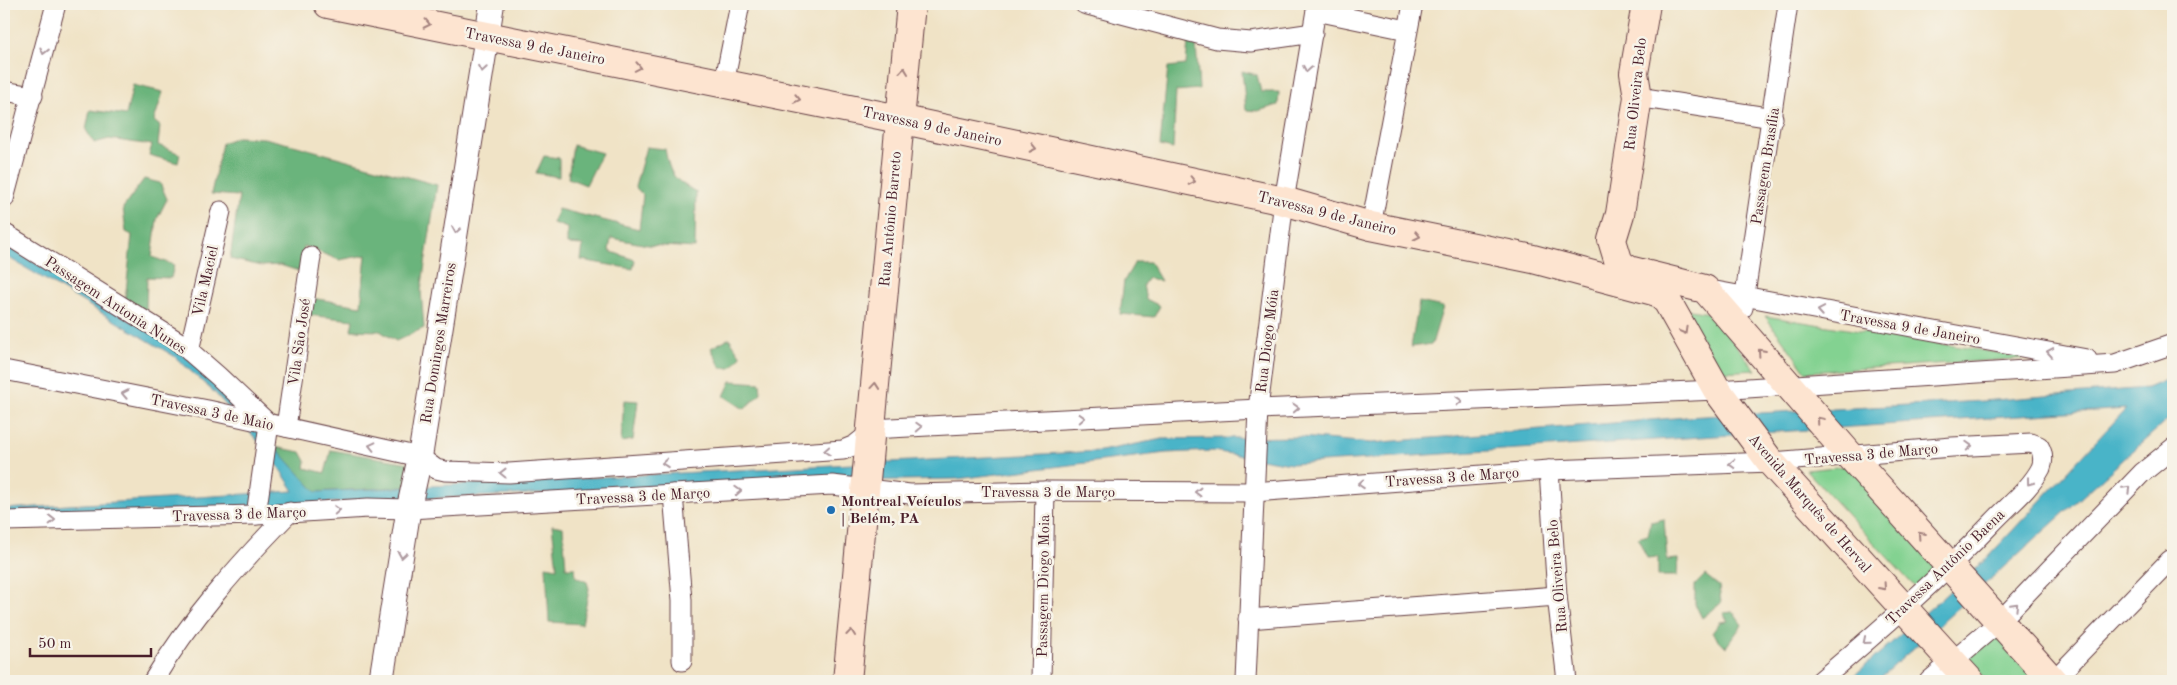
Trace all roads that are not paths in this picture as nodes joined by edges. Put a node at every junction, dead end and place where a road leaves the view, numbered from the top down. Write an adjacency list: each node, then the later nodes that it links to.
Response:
1 (56, 4): 16 (street, one-way to 16)
2 (328, 4): 13 (main road, Travessa 9 de Janeiro, one-way to 13)
3 (492, 4): 13 (street, Rua Domingos Marreiros)
4 (740, 4): 14 (street)
5 (911, 4): 19 (main road, Rua Antônio Barreto, one-way to 5)
6 (1084, 4): 12 (street)
7 (1413, 4): 11 (street)
8 (1646, 4): 17 (main road, Rua Oliveira Belo)
9 (1788, 4): 18 (street, Passagem Brasília)
10 (1316, 7): 11 (street); 12 (street, Rua Diogo Móia)
11 (1407, 30): 24 (street)
12 (1313, 33): 21 (street, Rua Diogo Móia, one-way to 21)
13 (487, 36): 14 (main road, Travessa 9 de Janeiro, one-way to 14); 43 (street, Rua Domingos Marreiros, one-way to 43)
14 (724, 84): 19 (main road, Travessa 9 de Janeiro, one-way to 19)
15 (4, 90): 16 (street)
16 (33, 96): 20 (street)
17 (1638, 97): 18 (street); 23 (main road, Rua Oliveira Belo)
18 (1773, 118): 29 (street, Passagem Brasília)
19 (899, 119): 21 (main road, Travessa 9 de Janeiro, one-way to 21); 39 (main road, Rua Antônio Barreto, one-way to 19)
20 (4, 199)
21 (1284, 201): 24 (main road, Travessa 9 de Janeiro); 37 (street, Rua Diogo Móia)
22 (221, 211): 32 (street, Vila Maciel)
23 (1620, 214): 27 (main road, Rua Oliveira Belo); 28 (main road, Rua Oliveira Belo)
24 (1371, 226): 27 (main road, Travessa 9 de Janeiro, one-way to 27)
25 (4, 233): 32 (street, Passagem Antonia Nunes)
26 (311, 257): 38 (street, Vila São José)
27 (1533, 259): 36 (main road, Avenida Marquês de Herval, one-way to 36)
28 (1705, 289): 29 (street, Travessa 9 de Janeiro); 30 (main road)
29 (1745, 297): 30 (street, Passagem Brasília); 33 (street, Travessa 9 de Janeiro, one-way to 29)
30 (1740, 328): 35 (main road, one-way to 30)
31 (2173, 344): 33 (street)
32 (189, 351): 38 (street, Passagem Antonia Nunes)
33 (2115, 364): 35 (street)
34 (4, 370): 38 (street, Travessa 3 de Maio, one-way to 34)
35 (1791, 387): 36 (street); 42 (main road, one-way to 35)
36 (1718, 392): 37 (street, one-way to 36); 44 (main road, Avenida Marquês de Herval)
37 (1258, 413): 39 (street, one-way to 37); 46 (street, Rua Diogo Móia)
38 (268, 432): 43 (street, Travessa 3 de Maio, one-way to 38); 50 (street, Vila São José)
39 (870, 432): 43 (street, Travessa 3 de Março, one-way to 43); 47 (main road, Rua Antônio Barreto)
40 (2031, 443): 42 (street, Travessa 3 de Março, one-way to 40); 55 (street, Travessa Antônio Baena, one-way to 55)
41 (2173, 448): 59 (street, one-way to 41)
42 (1849, 454): 44 (street, Travessa 3 de Março); 55 (main road, one-way to 42)
43 (419, 461): 51 (street, Rua Domingos Marreiros)
44 (1770, 461): 45 (street, Travessa 3 de Março, one-way to 45); 57 (main road, Avenida Marquês de Herval, one-way to 57)
45 (1549, 470): 46 (street, Travessa 3 de Março, one-way to 46); 56 (street, Rua Oliveira Belo)
46 (1254, 483): 48 (street, Travessa 3 de Março, one-way to 48); 58 (street, Rua Diogo Móia)
47 (866, 487): 48 (street, Travessa 3 de Março); 49 (street, Travessa 3 de Março, one-way to 47); 64 (main road, Rua Antônio Barreto, one-way to 47)
48 (1045, 491): 65 (street, Passagem Diogo Moia)
49 (673, 494): 51 (street, Travessa 3 de Março); 61 (street)
50 (258, 505): 52 (street, Travessa 3 de Março); 53 (street, Travessa 3 de Março, one-way to 50)
51 (409, 508): 52 (street, Travessa 3 de Março, one-way to 51); 63 (street, Rua Domingos Marreiros, one-way to 63)
52 (290, 512): 62 (street)
53 (4, 521)
54 (2170, 560): 71 (street)
55 (1953, 568): 57 (street, Travessa Antônio Baena); 59 (main road)
56 (1557, 596): 58 (street); 67 (street, Rua Oliveira Belo)
57 (1908, 615): 60 (main road, Avenida Marquês de Herval); 68 (street, Travessa Antônio Baena, one-way to 68)
58 (1248, 619): 66 (street, Rua Diogo Móia)
59 (1997, 619): 60 (street); 71 (main road)
60 (1950, 659): 69 (street); 70 (main road, Avenida Marquês de Herval)
61 (682, 661)
62 (153, 681)
63 (381, 681)
64 (847, 681)
65 (1040, 681)
66 (1246, 681)
67 (1567, 681)
68 (1820, 681)
69 (1929, 681)
70 (1970, 681)
71 (2053, 681)

